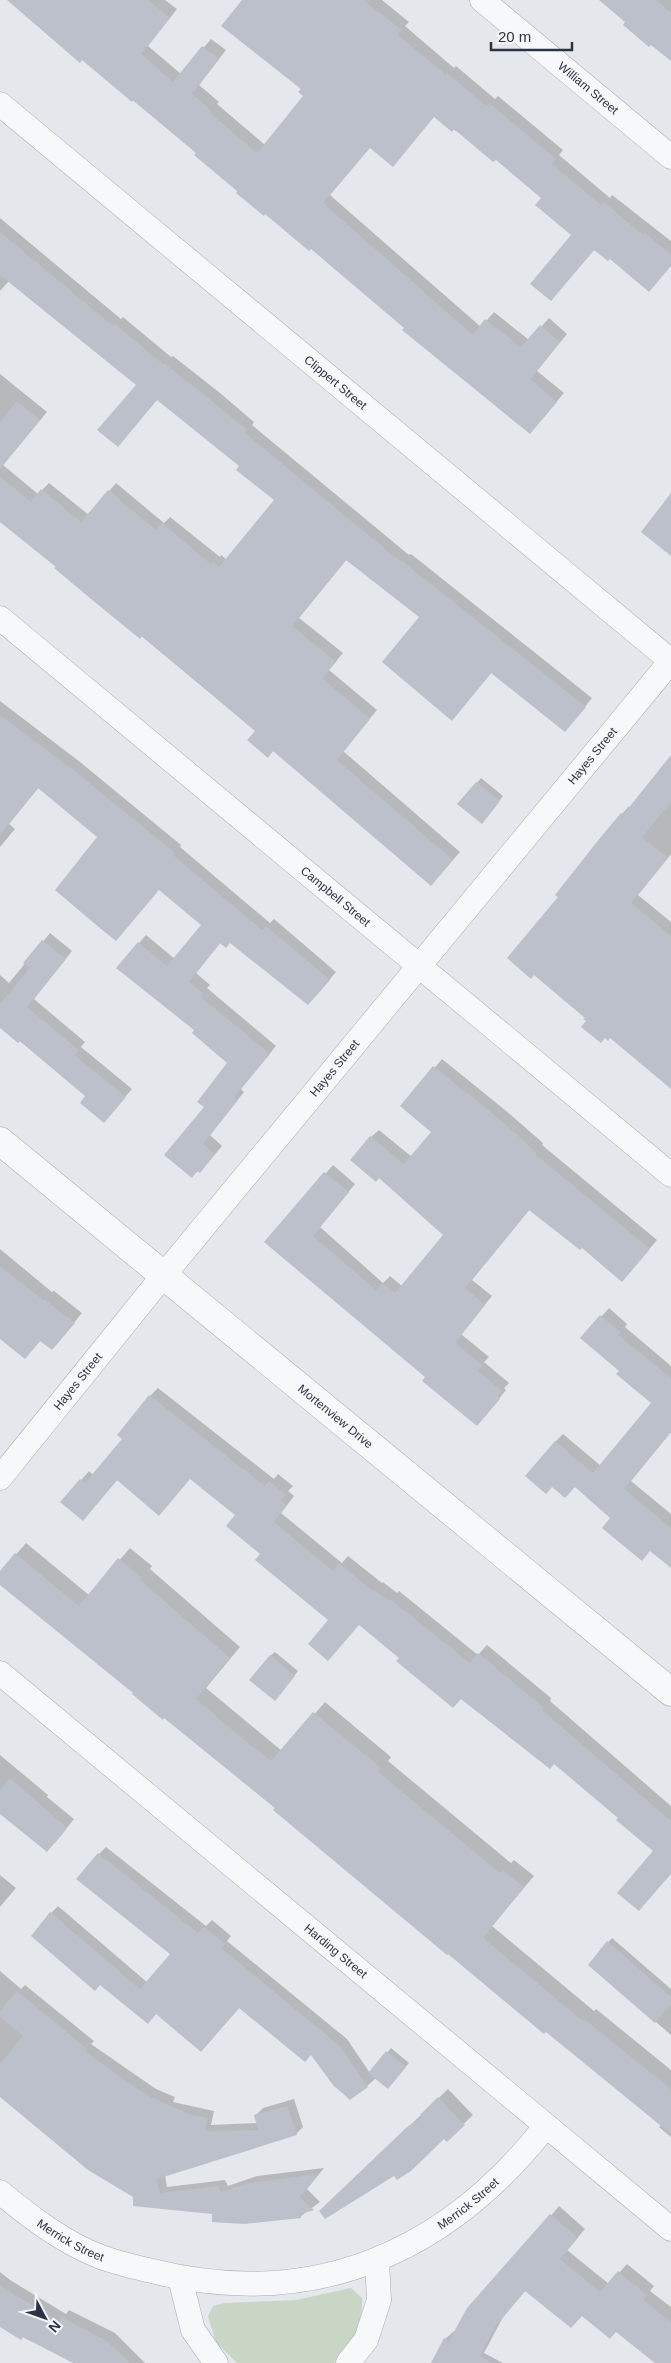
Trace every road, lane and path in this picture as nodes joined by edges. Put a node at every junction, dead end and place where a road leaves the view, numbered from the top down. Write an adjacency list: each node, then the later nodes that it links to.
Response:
1 (482, 0): 3 (street, William Street)
2 (0, 104): 5 (street, Clippert Street)
3 (671, 156)
4 (0, 618): 6 (street, Campbell Street)
5 (671, 661): 6 (street, Hayes Street)
6 (419, 965): 8 (street, Campbell Street); 9 (street, Hayes Street)
7 (0, 1141): 9 (street, Mortenview Drive)
8 (671, 1174)
9 (163, 1276): 10 (street, Hayes Street); 12 (street, Mortenview Drive)
10 (0, 1478)
11 (0, 1673): 13 (street, Harding Street)
12 (671, 1692)
13 (546, 2127): 15 (street, Harding Street); 16 (street, Merrick Street)
14 (0, 2192): 17 (street, Merrick Street)
15 (671, 2230)
16 (377, 2260): 17 (street, Merrick Street); 19 (street)
17 (180, 2278): 18 (street)
18 (216, 2363)
19 (348, 2363)

